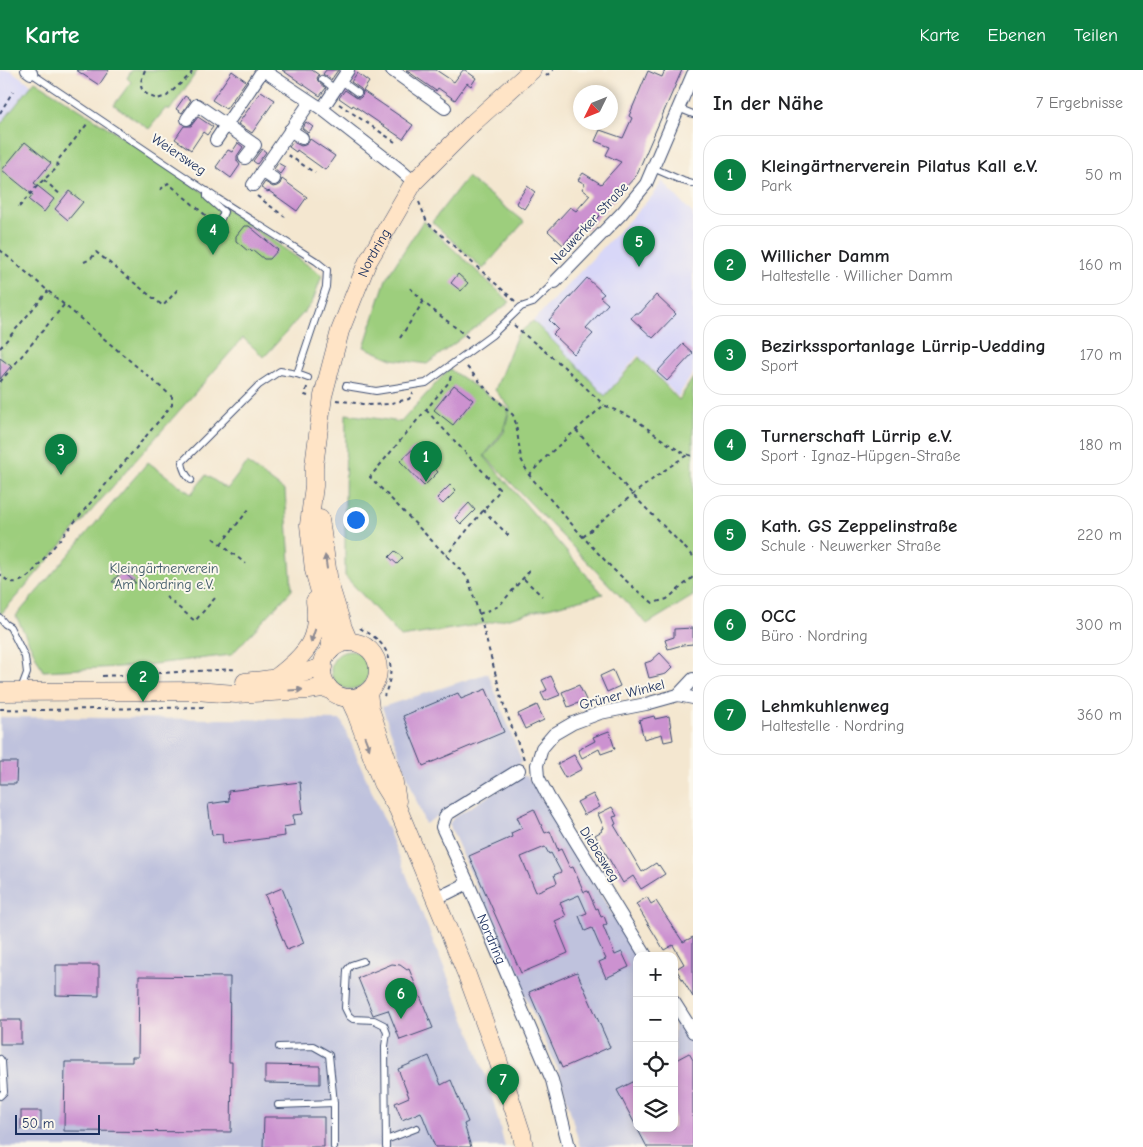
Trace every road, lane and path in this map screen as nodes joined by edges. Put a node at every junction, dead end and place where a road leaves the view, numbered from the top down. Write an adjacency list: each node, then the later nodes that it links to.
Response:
1 (145, 70): 2 (path)
2 (192, 70)
3 (263, 70): 12 (street); 20 (street)
4 (392, 70): 13 (street)
5 (532, 70): 32 (main road, Nordring)
6 (29, 72): 18 (lane, Weiersweg)
7 (693, 74): 14 (street, Neuwerker Straße)
8 (322, 79): 9 (lane)
9 (338, 84): 11 (lane); 15 (street); 24 (path)
10 (14, 91): 16 (path)
11 (358, 93)
12 (310, 102): 15 (street); 21 (street)
13 (446, 108)
14 (678, 108): 17 (lane); 27 (street, Neuwerker Straße)
15 (322, 109): 32 (street)
16 (0, 112)
17 (693, 114)
18 (95, 116): 31 (path); 36 (lane, Weiersweg)
19 (187, 119): 20 (street)
20 (226, 125): 23 (street); 26 (street)
21 (290, 130): 22 (street); 25 (street)
22 (302, 138)
23 (216, 140)
24 (394, 142)
25 (278, 148): 28 (street); 29 (path)
26 (245, 158)
27 (652, 168): 33 (lane); 45 (street, Neuwerker Straße)
28 (262, 171): 30 (street); 34 (street)
29 (315, 173)
30 (274, 179)
31 (44, 180): 37 (path); 39 (path)
32 (414, 182): 72 (main road, Nordring)
33 (693, 184)
34 (253, 185): 40 (path)
35 (160, 190): 41 (path)
36 (207, 191): 41 (lane); 58 (lane, Weiersweg)
37 (62, 196)
38 (418, 200): 51 (path)
39 (20, 207)
40 (285, 217)
41 (218, 225): 42 (path)
42 (229, 235)
43 (0, 250): 48 (path)
44 (84, 262): 46 (path)
45 (555, 282): 51 (lane)
46 (178, 288)
47 (410, 288): 49 (path)
48 (48, 291): 50 (path); 55 (path)
49 (423, 302): 53 (path); 54 (path)
50 (64, 305): 60 (path); 85 (path)
51 (522, 307): 52 (lane)
52 (509, 319): 54 (lane); 65 (path)
53 (400, 338)
54 (478, 345): 56 (lane)
55 (0, 348)
56 (454, 363): 61 (lane); 66 (path)
57 (467, 367): 70 (path)
58 (297, 374): 59 (lane); 71 (lane)
59 (308, 378): 63 (path)
60 (0, 382)
61 (417, 384): 62 (lane); 64 (path)
62 (346, 386)
63 (311, 396)
64 (334, 400)
65 (604, 405): 67 (path); 68 (path)
66 (426, 410): 75 (path); 80 (path)
67 (576, 430): 70 (path); 73 (path)
68 (687, 455): 69 (path); 73 (path)
69 (693, 456)
70 (529, 475): 77 (path)
71 (191, 480)
72 (314, 486): 83 (main road, Nordring); 94 (main road, Nordring, one-way to 72)
73 (633, 495): 77 (path); 81 (path)
74 (250, 508): 79 (path)
75 (483, 510): 76 (path); 80 (path)
76 (509, 536)
77 (583, 537): 86 (path)
78 (213, 538): 79 (path)
79 (221, 544): 82 (path)
80 (446, 556): 91 (path)
81 (693, 556)
82 (246, 564)
83 (314, 570): 95 (main road, Nordring); 99 (main road, one-way to 99)
84 (531, 570): 87 (path)
85 (0, 574)
86 (693, 577)
87 (523, 579): 88 (path); 91 (path)
88 (542, 596)
89 (166, 597): 90 (path)
90 (216, 597)
91 (479, 614): 111 (path)
92 (0, 618): 104 (lane)
93 (355, 626): 106 (path)
94 (349, 642): 95 (main road); 106 (main road)
95 (330, 651): 96 (main road)
96 (322, 667): 99 (main road); 101 (main road)
97 (240, 669): 98 (path)
98 (94, 676)
99 (275, 679): 102 (main road)
100 (693, 679): 105 (street, Grüner Winkel)
101 (328, 687): 102 (main road, one-way to 101); 107 (main road)
102 (195, 691): 104 (main road)
103 (0, 692): 104 (main road)
104 (20, 693)
105 (678, 695): 108 (street, Grüner Winkel); 111 (street, Grüner Winkel)
106 (375, 696): 107 (main road); 112 (main road)
107 (349, 698): 112 (main road, one-way to 112)
108 (693, 698)
109 (215, 707): 110 (path)
110 (0, 709)
111 (527, 767): 113 (street, Nordring); 115 (street, Diebesweg)
112 (398, 808): 114 (main road)
113 (468, 883): 114 (street); 128 (street, Nordring)
114 (435, 897): 127 (main road)
115 (644, 952)
116 (363, 961): 125 (lane)
117 (678, 1008): 118 (street)
118 (693, 1032)
119 (279, 1047): 122 (lane)
120 (0, 1058): 121 (lane)
121 (0, 1096)
122 (334, 1103): 123 (lane); 126 (lane)
123 (278, 1105)
124 (417, 1128): 125 (lane)
125 (386, 1144)
126 (334, 1147)
127 (524, 1147)
128 (568, 1147)

